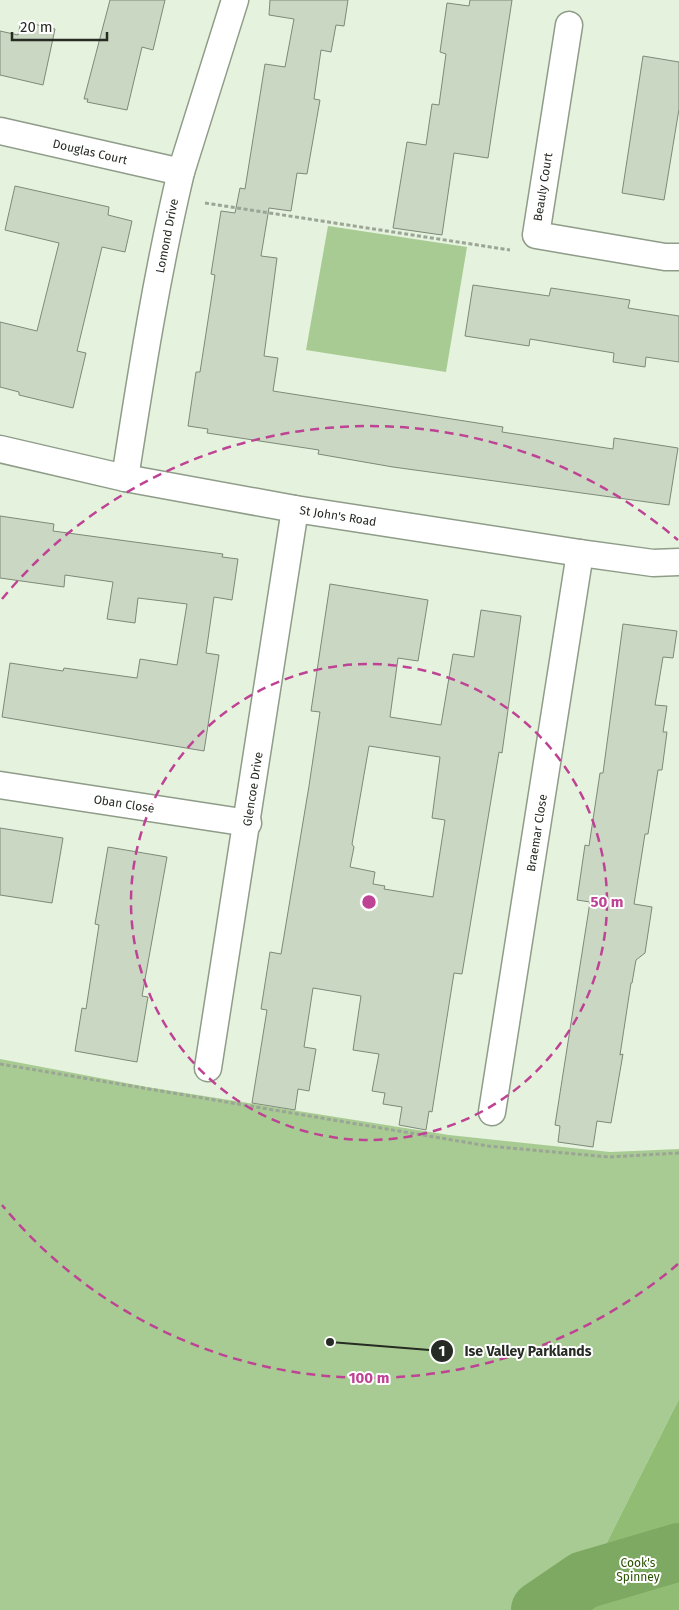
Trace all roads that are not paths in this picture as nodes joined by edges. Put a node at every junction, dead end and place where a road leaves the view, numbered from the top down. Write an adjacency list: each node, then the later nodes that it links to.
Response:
1 (235, 0): 4 (street, Lomond Drive)
2 (569, 25): 5 (street, Beauly Court)
3 (0, 131): 4 (street, Douglas Court)
4 (181, 172): 7 (street, Lomond Drive)
5 (679, 257)
6 (0, 449): 7 (street, St John's Road)
7 (125, 478): 8 (street, St John's Road)
8 (295, 509): 9 (street, St John's Road); 12 (street, Glencoe Drive)
9 (580, 553): 10 (street, St John's Road); 14 (street, Braemar Close)
10 (679, 562)
11 (0, 785): 12 (street, Oban Close)
12 (248, 823): 13 (street, Glencoe Drive)
13 (208, 1068)
14 (492, 1112)

